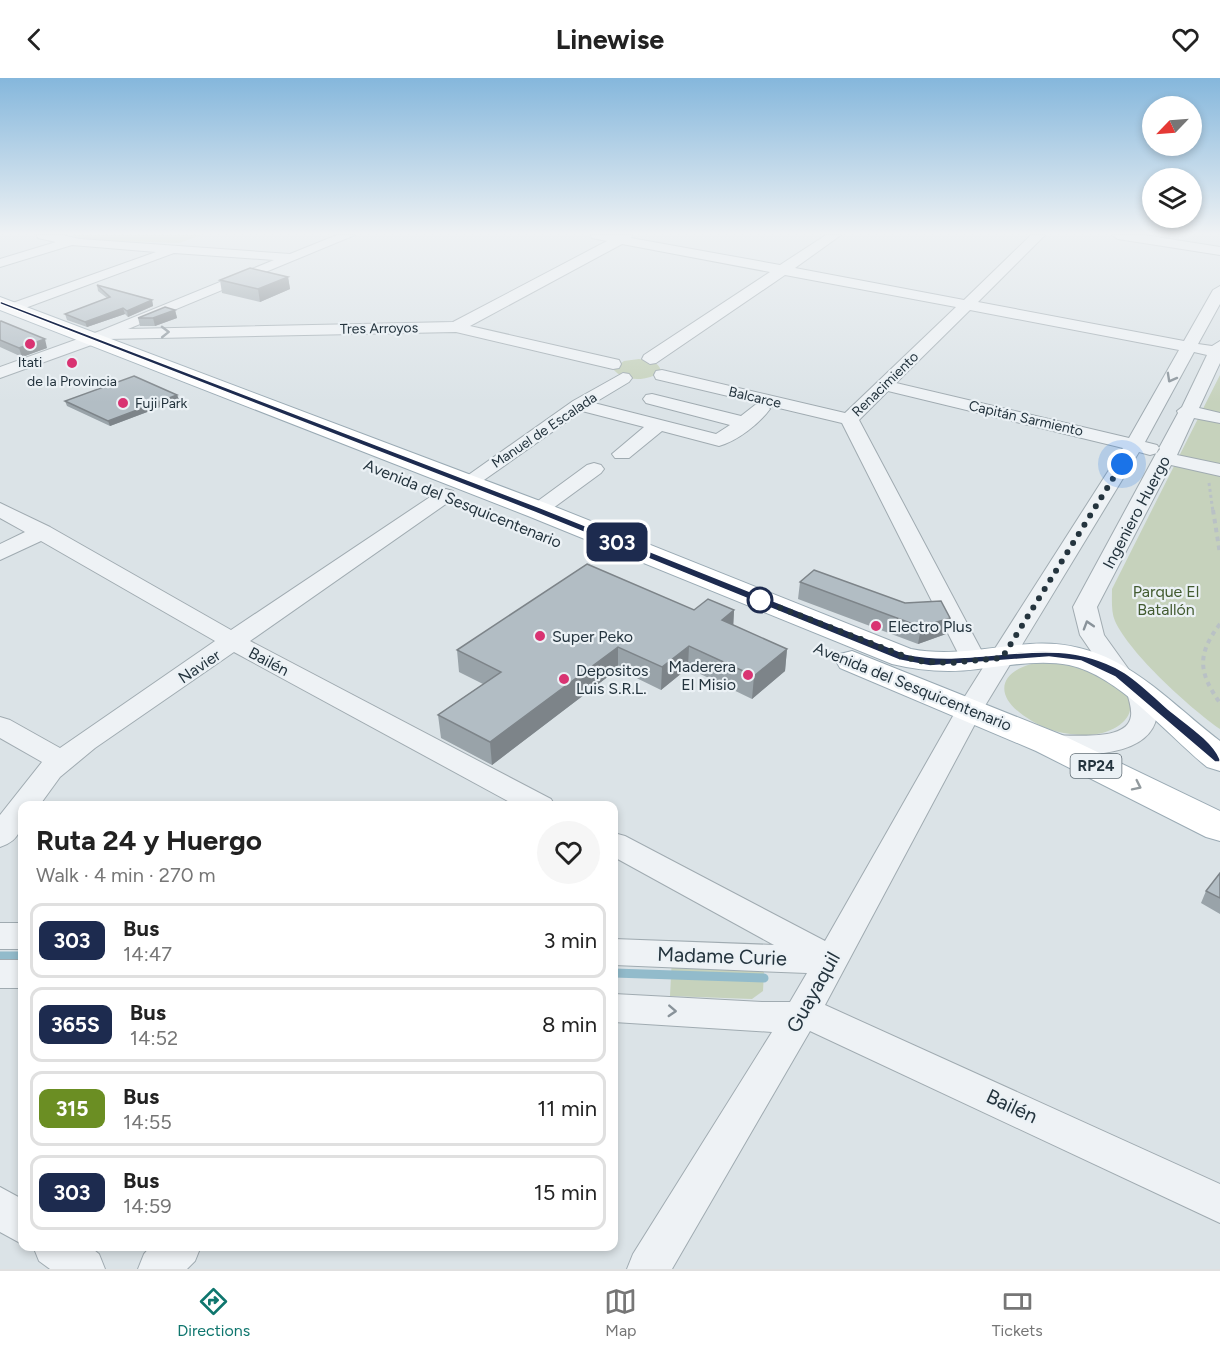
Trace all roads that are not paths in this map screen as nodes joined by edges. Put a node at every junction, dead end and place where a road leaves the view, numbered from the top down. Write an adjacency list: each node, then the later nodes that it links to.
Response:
1 (1220, 290): 12 (street, Ingeniero Huergo)
2 (57, 291): 9 (street)
3 (211, 291): 11 (street)
4 (524, 291): 10 (street, Tres Arroyos)
5 (753, 291): 14 (street, Manuel de Escalada)
6 (891, 291): 8 (street)
7 (982, 291): 8 (street, Renacimiento)
8 (967, 305): 12 (street); 16 (street, Renacimiento)
9 (4, 309): 11 (main road, Avenida del Sesquicentenario / RP24)
10 (456, 327): 11 (street, Tres Arroyos, one-way to 10); 14 (street, Balcarce)
11 (91, 339): 15 (street); 33 (main road, Avenida del Sesquicentenario / RP24)
12 (1189, 346): 13 (street); 19 (street, Ingeniero Huergo, one-way to 19)
13 (1219, 349): 21 (street, Ingeniero Huergo)
14 (637, 369): 18 (street, Manuel de Escalada); 23 (street, Balcarce)
15 (0, 373)
16 (883, 386): 23 (street, Renacimiento); 27 (street, Capitán Sarmiento)
17 (651, 399): 24 (street)
18 (579, 405): 25 (street); 33 (street, Manuel de Escalada)
19 (1154, 408): 21 (street); 27 (street, Ingeniero Huergo)
20 (761, 409): 24 (street)
21 (1186, 413): 22 (street); 30 (street, Ingeniero Huergo)
22 (1220, 417)
23 (849, 419): 39 (street, Renacimiento)
24 (745, 423): 26 (street)
25 (658, 425): 26 (street); 29 (street)
26 (719, 440): 28 (street)
27 (1135, 444): 30 (street, Capitán Sarmiento); 39 (street, Ingeniero Huergo)
28 (692, 452)
29 (622, 454)
30 (1166, 456): 32 (street, Capitán Sarmiento); 40 (street, Ingeniero Huergo, one-way to 30)
31 (594, 469): 35 (street)
32 (1214, 469)
33 (456, 489): 35 (main road, Avenida del Sesquicentenario / RP24); 38 (street, Navier); 41 (main road, Avenida del Sesquicentenario / RP24)
34 (0, 509): 36 (street, Bailén)
35 (538, 510): 39 (main road, Avenida del Sesquicentenario / RP24)
36 (42, 532): 37 (street); 38 (street, Bailén)
37 (0, 553)
38 (234, 642): 45 (street, Navier); 47 (street, Bailén)
39 (988, 660): 40 (main road, Avenida del Sesquicentenario / RP24); 41 (street, Ingeniero Huergo)
40 (1130, 684): 43 (street, RP24); 44 (main road, Avenida del Sesquicentenario / RP24)
41 (970, 709): 43 (main road, Avenida del Sesquicentenario / RP24); 55 (street, Guayaquil)
42 (0, 726): 45 (street)
43 (1049, 743): 49 (main road, Avenida del Sesquicentenario / RP24, one-way to 49)
44 (1220, 759)
45 (61, 761): 46 (street, Navier)
46 (25, 801)
47 (532, 801)
48 (18, 811): 50 (street, Navier)
49 (1220, 826)
50 (0, 836)
51 (618, 846): 55 (street)
52 (0, 936): 53 (street)
53 (18, 936)
54 (618, 952): 55 (street, Madame Curie)
55 (831, 960): 59 (street, Guayaquil)
56 (0, 974): 57 (street)
57 (18, 974)
58 (618, 1008): 59 (street, one-way to 59)
59 (801, 1015): 60 (street, Bailén); 67 (street, Guayaquil)
60 (1220, 1204)
61 (0, 1207): 62 (street)
62 (18, 1221)
63 (61, 1251): 65 (street)
64 (175, 1251): 66 (street)
65 (84, 1269)
66 (159, 1269)
67 (648, 1269)

